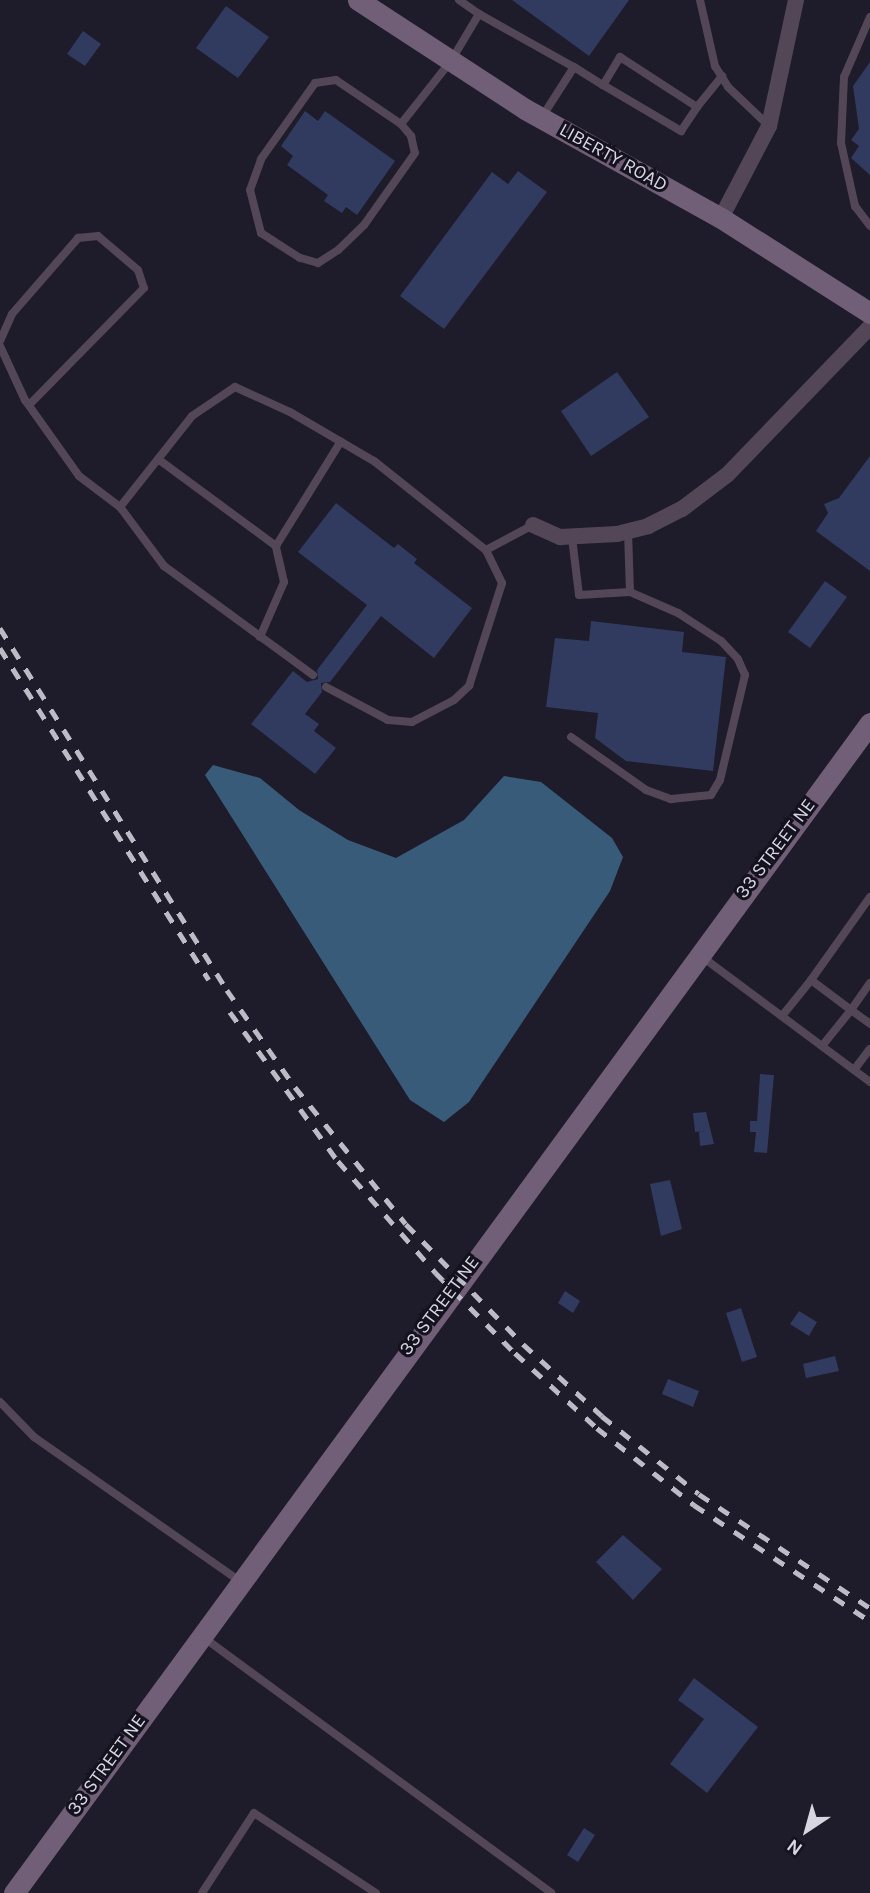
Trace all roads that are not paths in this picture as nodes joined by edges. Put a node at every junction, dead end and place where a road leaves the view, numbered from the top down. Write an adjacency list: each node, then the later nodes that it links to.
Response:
1 (358, 0): 7 (street, LIBERTY ROAD)
2 (459, 0): 5 (lane)
3 (700, 0): 9 (lane)
4 (796, 0): 14 (street)
5 (480, 14): 7 (lane); 8 (lane)
6 (870, 17): 16 (lane)
7 (451, 61): 12 (street, LIBERTY ROAD); 13 (lane)
8 (574, 67): 10 (lane); 12 (lane)
9 (722, 76): 11 (lane); 14 (lane)
10 (603, 85): 11 (lane); 11 (lane)
11 (697, 107)
12 (541, 118): 15 (street, LIBERTY ROAD)
13 (401, 124): 13 (lane)
14 (769, 126): 15 (street)
15 (721, 218): 17 (street, LIBERTY ROAD)
16 (870, 226)
17 (870, 313)
18 (870, 327): 26 (street)
19 (0, 341): 21 (lane)
20 (0, 346): 21 (lane)
21 (29, 405): 24 (lane)
22 (341, 441): 23 (lane); 28 (lane); 29 (lane)
23 (158, 459): 24 (lane); 28 (lane)
24 (120, 507): 31 (lane)
25 (533, 525): 27 (street); 29 (lane)
26 (628, 531): 27 (street); 30 (lane)
27 (572, 538): 30 (lane)
28 (276, 546): 31 (lane)
29 (486, 550): 33 (lane)
30 (630, 592): 35 (lane)
31 (260, 637): 32 (lane)
32 (313, 675)
33 (326, 687)
34 (870, 723): 37 (street, 33 STREET NE)
35 (571, 737)
36 (870, 897): 38 (lane)
37 (698, 954): 41 (lane); 48 (street, 33 STREET NE)
38 (811, 980): 40 (lane); 41 (lane)
39 (870, 983): 40 (lane)
40 (851, 1010): 42 (lane); 43 (lane)
41 (782, 1016): 43 (lane)
42 (870, 1024)
43 (822, 1046): 45 (lane)
44 (870, 1049): 45 (lane)
45 (854, 1070): 46 (lane)
46 (870, 1082)
47 (0, 1402): 48 (lane)
48 (240, 1581): 49 (street, 33 STREET NE)
49 (201, 1635): 50 (street, 33 STREET NE); 53 (lane)
50 (14, 1893)
51 (202, 1893): 52 (lane)
52 (376, 1893)
53 (551, 1893)

